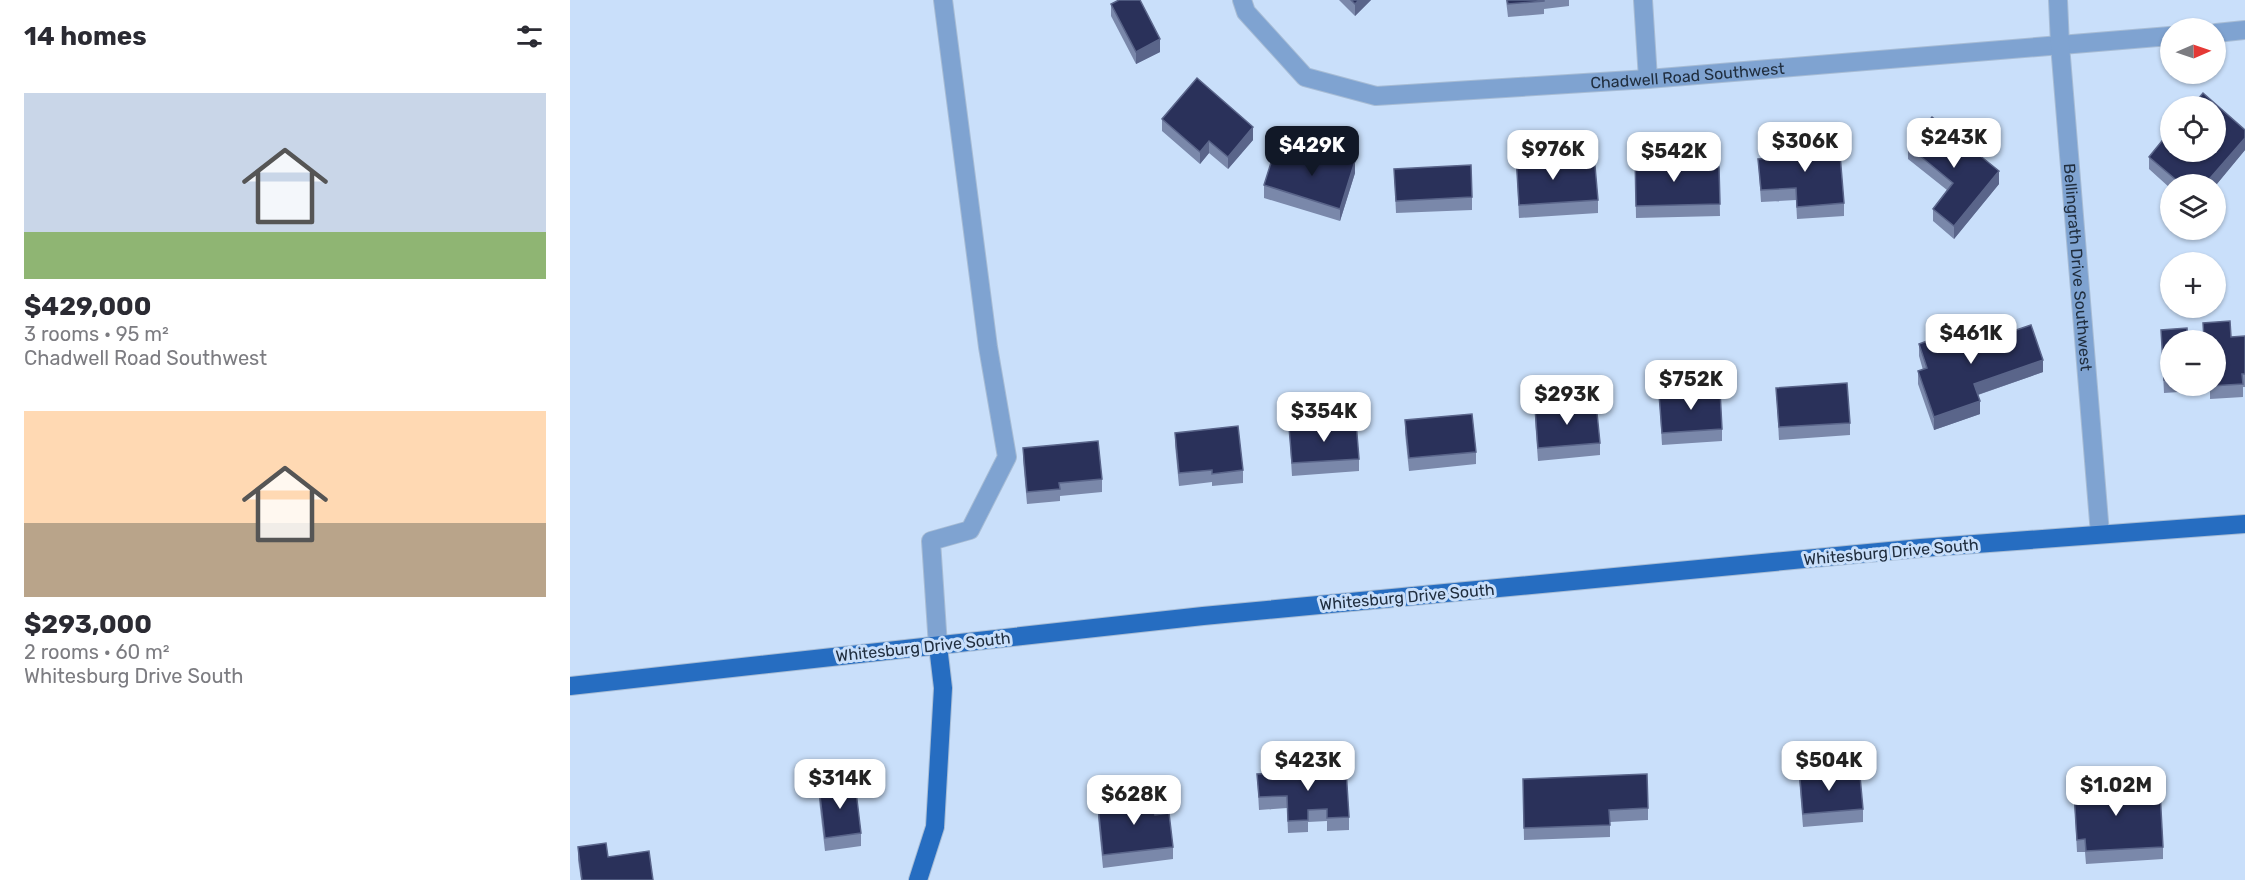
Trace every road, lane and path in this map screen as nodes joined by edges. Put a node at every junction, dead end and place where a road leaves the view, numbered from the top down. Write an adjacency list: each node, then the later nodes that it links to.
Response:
1 (943, 0): 12 (street)
2 (1242, 0): 9 (street, Chadwell Road Southwest)
3 (1643, 0): 9 (street)
4 (2058, 0): 8 (street, Bellingrath Drive Southwest)
5 (2245, 30): 6 (street)
6 (2226, 32)
7 (2160, 37): 8 (street, Chadwell Road Southwest)
8 (2060, 45): 9 (street, Chadwell Road Southwest); 11 (street, Bellingrath Drive Southwest)
9 (1648, 79)
10 (2245, 524): 11 (main road, Whitesburg Drive South)
11 (2100, 534): 12 (main road, Whitesburg Drive South)
12 (938, 646): 13 (main road, Whitesburg Drive South); 14 (main road)
13 (570, 686)
14 (918, 880)

